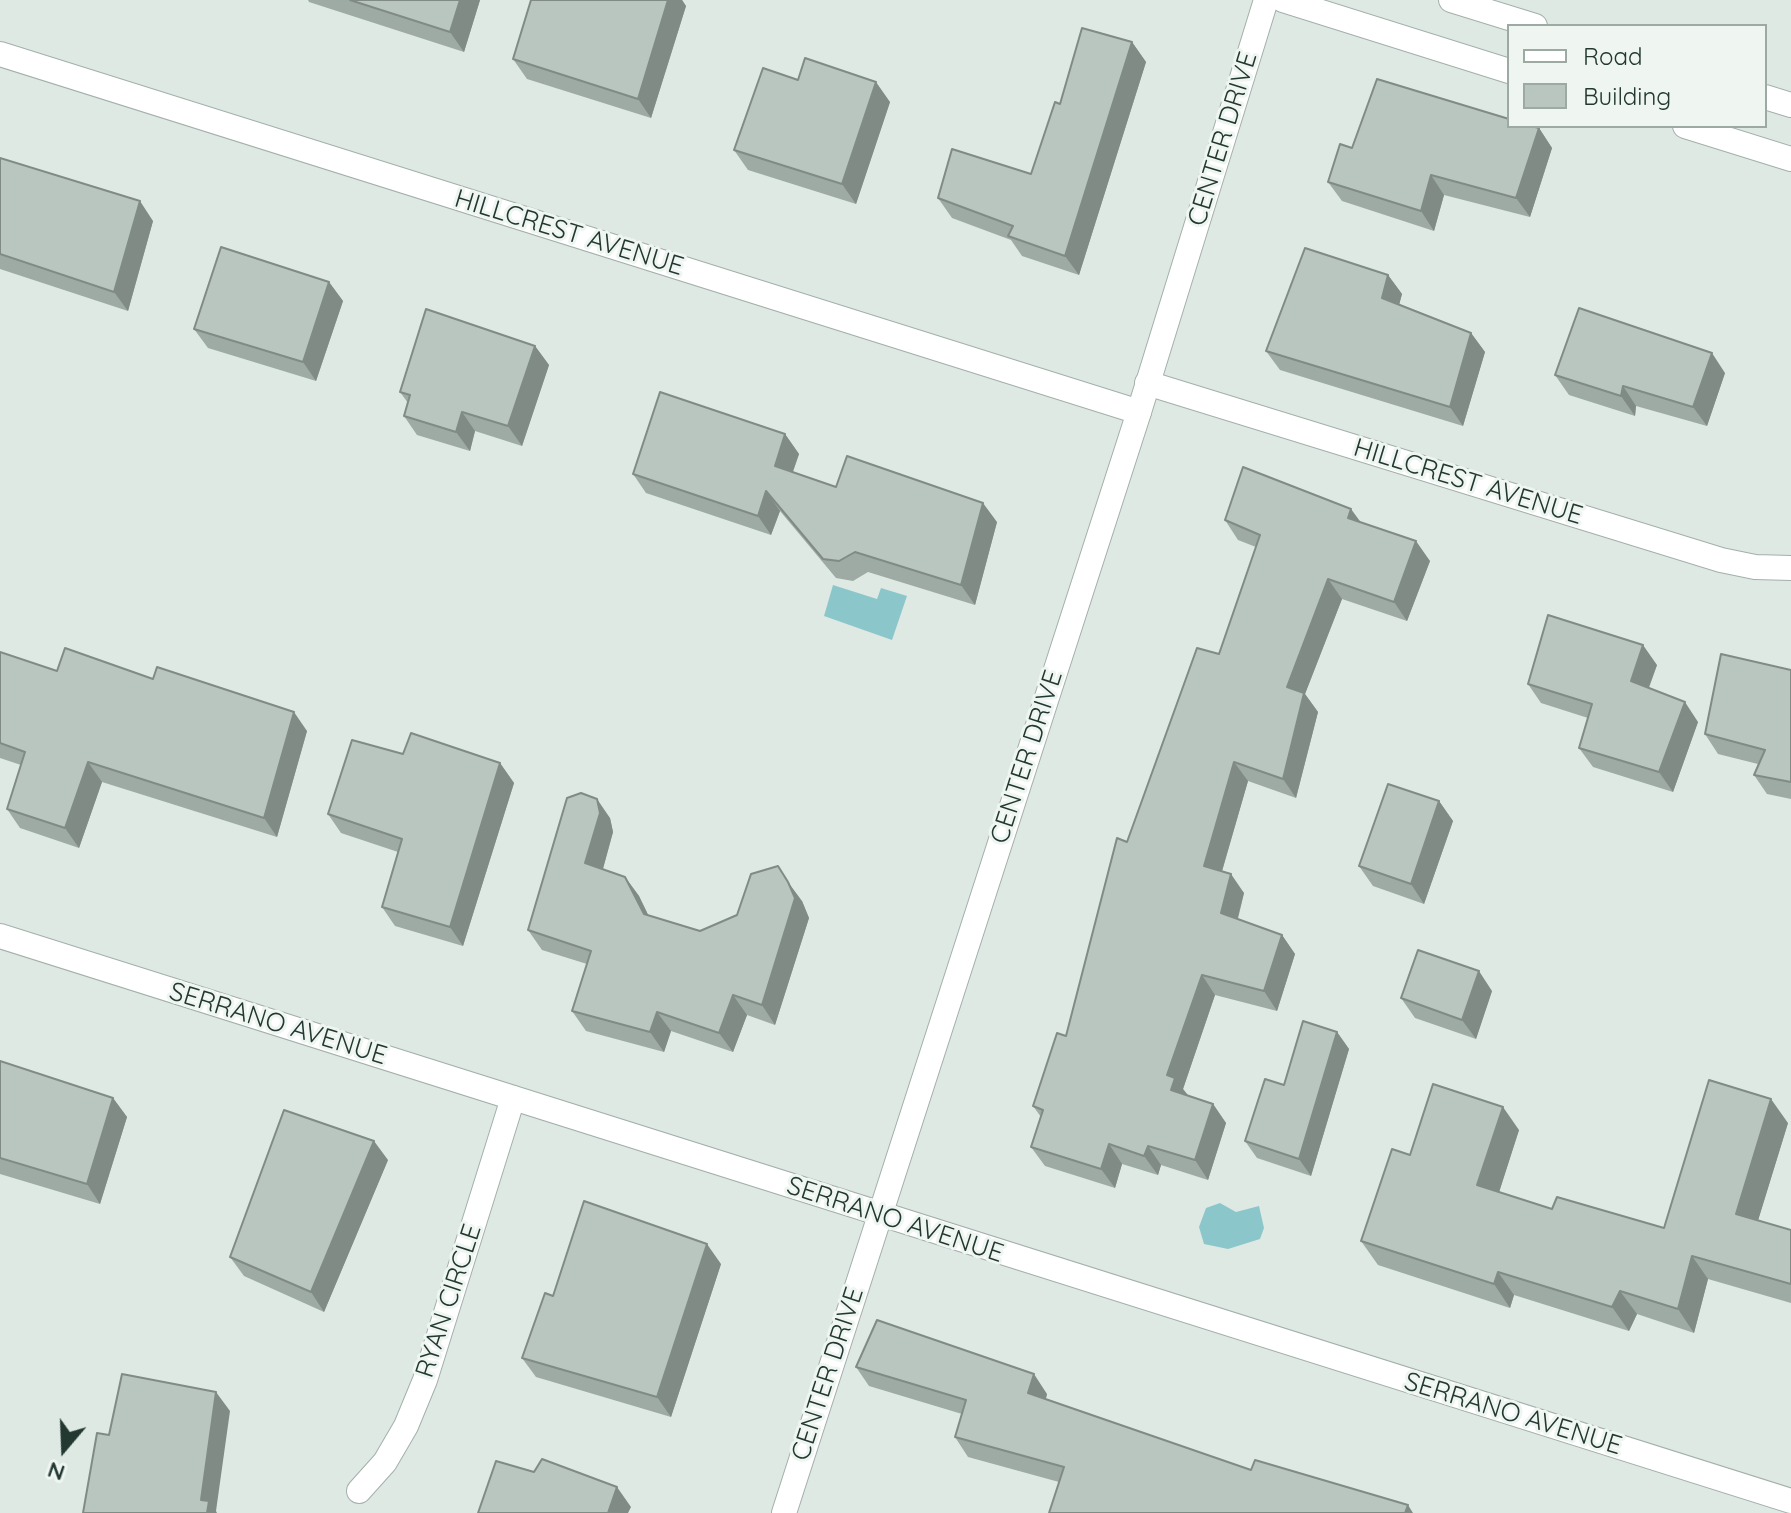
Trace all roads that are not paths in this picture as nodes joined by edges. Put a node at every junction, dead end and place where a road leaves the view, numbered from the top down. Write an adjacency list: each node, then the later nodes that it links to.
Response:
1 (1266, 0): 11 (street, CENTER DRIVE)
2 (1283, 0): 6 (street)
3 (1451, 0): 4 (street)
4 (1529, 24)
5 (0, 54): 12 (street, HILLCREST AVENUE)
6 (1507, 70)
7 (1767, 98): 8 (street)
8 (1791, 105)
9 (1691, 128): 10 (street)
10 (1791, 159)
11 (1147, 383): 12 (street, CENTER DRIVE); 13 (street, HILLCREST AVENUE)
12 (1139, 412): 16 (street, CENTER DRIVE)
13 (1791, 568)
14 (0, 936): 15 (street, SERRANO AVENUE)
15 (513, 1098): 16 (street, SERRANO AVENUE); 17 (street, RYAN CIRCLE)
16 (878, 1215): 18 (street, SERRANO AVENUE); 19 (street, CENTER DRIVE)
17 (359, 1491)
18 (1791, 1501)
19 (784, 1513)

